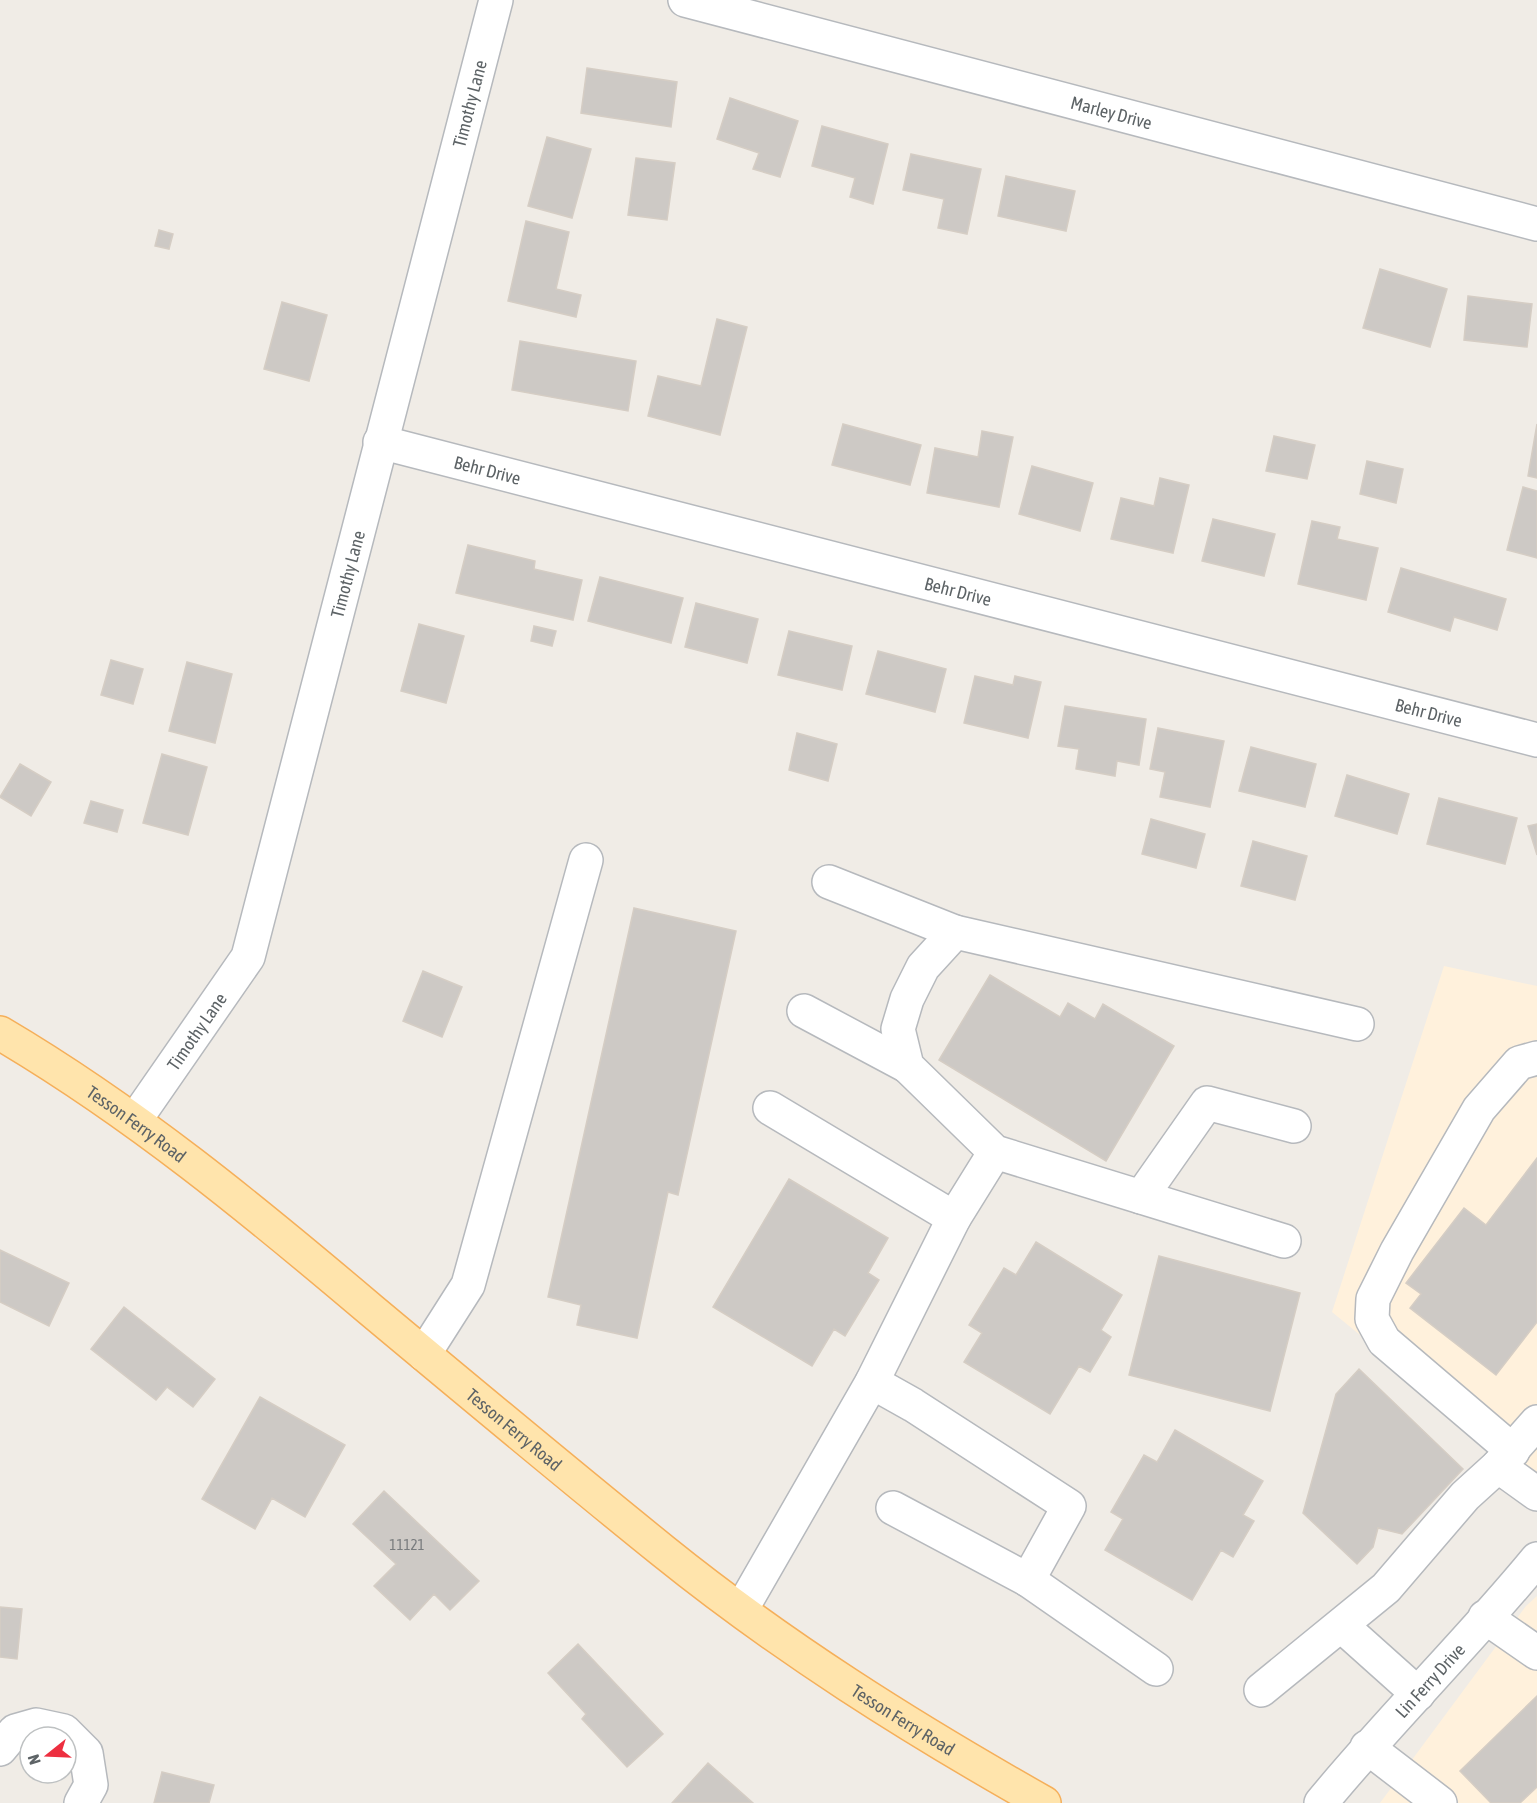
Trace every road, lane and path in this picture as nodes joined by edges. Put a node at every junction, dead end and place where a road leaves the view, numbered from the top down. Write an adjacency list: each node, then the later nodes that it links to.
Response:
1 (496, 0): 4 (street, Timothy Lane)
2 (685, 0): 3 (street, Marley Drive)
3 (1537, 224)
4 (380, 442): 5 (street, Behr Drive); 15 (street, Timothy Lane)
5 (1537, 740)
6 (586, 860): 21 (street)
7 (829, 882): 8 (street)
8 (955, 932): 10 (street); 13 (street)
9 (804, 1011): 13 (street)
10 (1357, 1024)
11 (0, 1033): 15 (main road, Tesson Ferry Road)
12 (1537, 1058): 24 (street)
13 (907, 1066): 17 (street)
14 (770, 1108): 19 (street)
15 (135, 1120): 21 (main road, Tesson Ferry Road)
16 (1294, 1126): 18 (street)
17 (995, 1152): 18 (street); 19 (street)
18 (1141, 1197): 20 (street)
19 (954, 1218): 22 (street)
20 (1284, 1241)
21 (424, 1354): 29 (main road, Tesson Ferry Road)
22 (872, 1382): 28 (street); 29 (street)
23 (1537, 1422): 24 (street)
24 (1506, 1458): 25 (street); 31 (street)
25 (1537, 1494)
26 (893, 1508): 28 (street)
27 (1537, 1559): 30 (street, Lin Ferry Drive)
28 (1028, 1580): 33 (street)
29 (741, 1610): 39 (main road, Tesson Ferry Road)
30 (1485, 1617): 32 (street); 35 (street, Lin Ferry Drive)
31 (1342, 1626): 34 (street); 35 (street)
32 (1537, 1653)
33 (1156, 1669)
34 (1261, 1690)
35 (1418, 1694): 36 (street, Lin Ferry Drive)
36 (1366, 1747): 40 (street, Lin Ferry Drive); 41 (street)
37 (0, 1749): 38 (street)
38 (81, 1803)
39 (1044, 1803)
40 (1320, 1803)
41 (1440, 1803)

